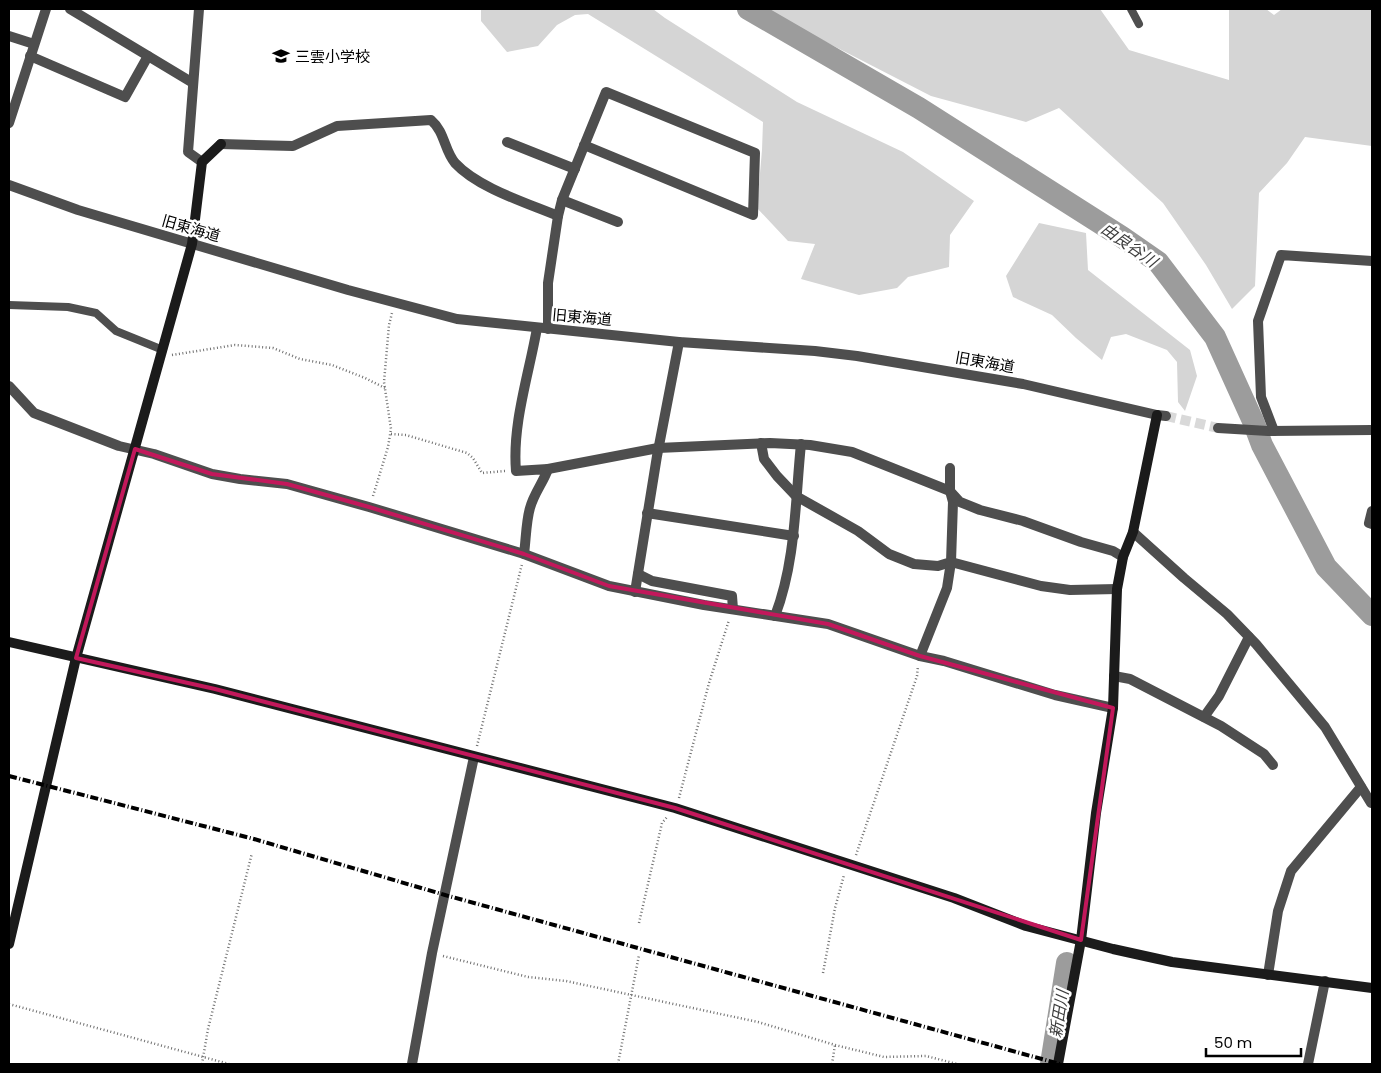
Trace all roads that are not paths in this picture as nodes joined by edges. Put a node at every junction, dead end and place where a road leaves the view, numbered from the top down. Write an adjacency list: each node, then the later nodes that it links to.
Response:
1 (46, 9): 7 (street)
2 (70, 9): 9 (street)
3 (199, 9): 10 (street)
4 (1131, 9): 5 (lane)
5 (1139, 24)
6 (9, 36): 7 (street)
7 (34, 44): 8 (street)
8 (30, 56): 9 (street); 11 (street)
9 (148, 56): 10 (street)
10 (193, 83): 14 (street)
11 (9, 123)
12 (507, 142): 15 (street)
13 (584, 145): 13 (street); 15 (street)
14 (202, 162): 18 (street); 20 (street)
15 (575, 169): 17 (street)
16 (9, 185): 20 (street, 旧東海道)
17 (562, 200): 18 (street); 19 (street)
18 (558, 216): 23 (street)
19 (618, 222)
20 (192, 244): 23 (street, 旧東海道); 25 (street)
21 (1372, 261): 29 (street)
22 (9, 305): 25 (lane)
23 (542, 329): 24 (street, 旧東海道); 35 (street)
24 (680, 342): 32 (street); 41 (street, 旧東海道)
25 (162, 354): 33 (street)
26 (9, 386): 33 (street)
27 (1218, 428): 29 (street)
28 (1372, 430): 29 (street)
29 (1271, 431)
30 (761, 443): 31 (street); 32 (street); 37 (street)
31 (801, 444): 36 (street); 37 (street)
32 (658, 448): 35 (street); 39 (street)
33 (135, 450): 43 (street); 54 (street)
34 (950, 468): 36 (street)
35 (548, 469): 43 (street)
36 (950, 492): 44 (street); 45 (street)
37 (796, 496): 42 (street); 45 (street)
38 (1372, 511): 40 (street)
39 (647, 513): 42 (street); 46 (street)
40 (1372, 524)
41 (1133, 532): 44 (street); 51 (street)
42 (794, 536): 50 (street)
43 (524, 554): 48 (street)
44 (1123, 557): 47 (street)
45 (951, 562): 47 (street); 53 (street)
46 (638, 574): 48 (street); 49 (street)
47 (1117, 589): 55 (street)
48 (635, 592): 49 (street)
49 (733, 610): 50 (street)
50 (775, 616): 53 (street)
51 (1249, 637): 57 (street); 60 (street)
52 (9, 642): 54 (street)
53 (920, 656): 56 (street)
54 (76, 658): 58 (street); 63 (street)
55 (1114, 676): 56 (street); 57 (street)
56 (1113, 708): 62 (street)
57 (1204, 717): 59 (street)
58 (474, 757): 62 (street); 67 (street)
59 (1273, 765)
60 (1361, 787): 61 (street); 64 (street)
61 (1371, 803)
62 (1081, 940): 64 (street); 68 (street)
63 (9, 944)
64 (1268, 975): 65 (street)
65 (1325, 981): 66 (street); 69 (street)
66 (1372, 988)
67 (412, 1064)
68 (1058, 1064)
69 (1308, 1064)

